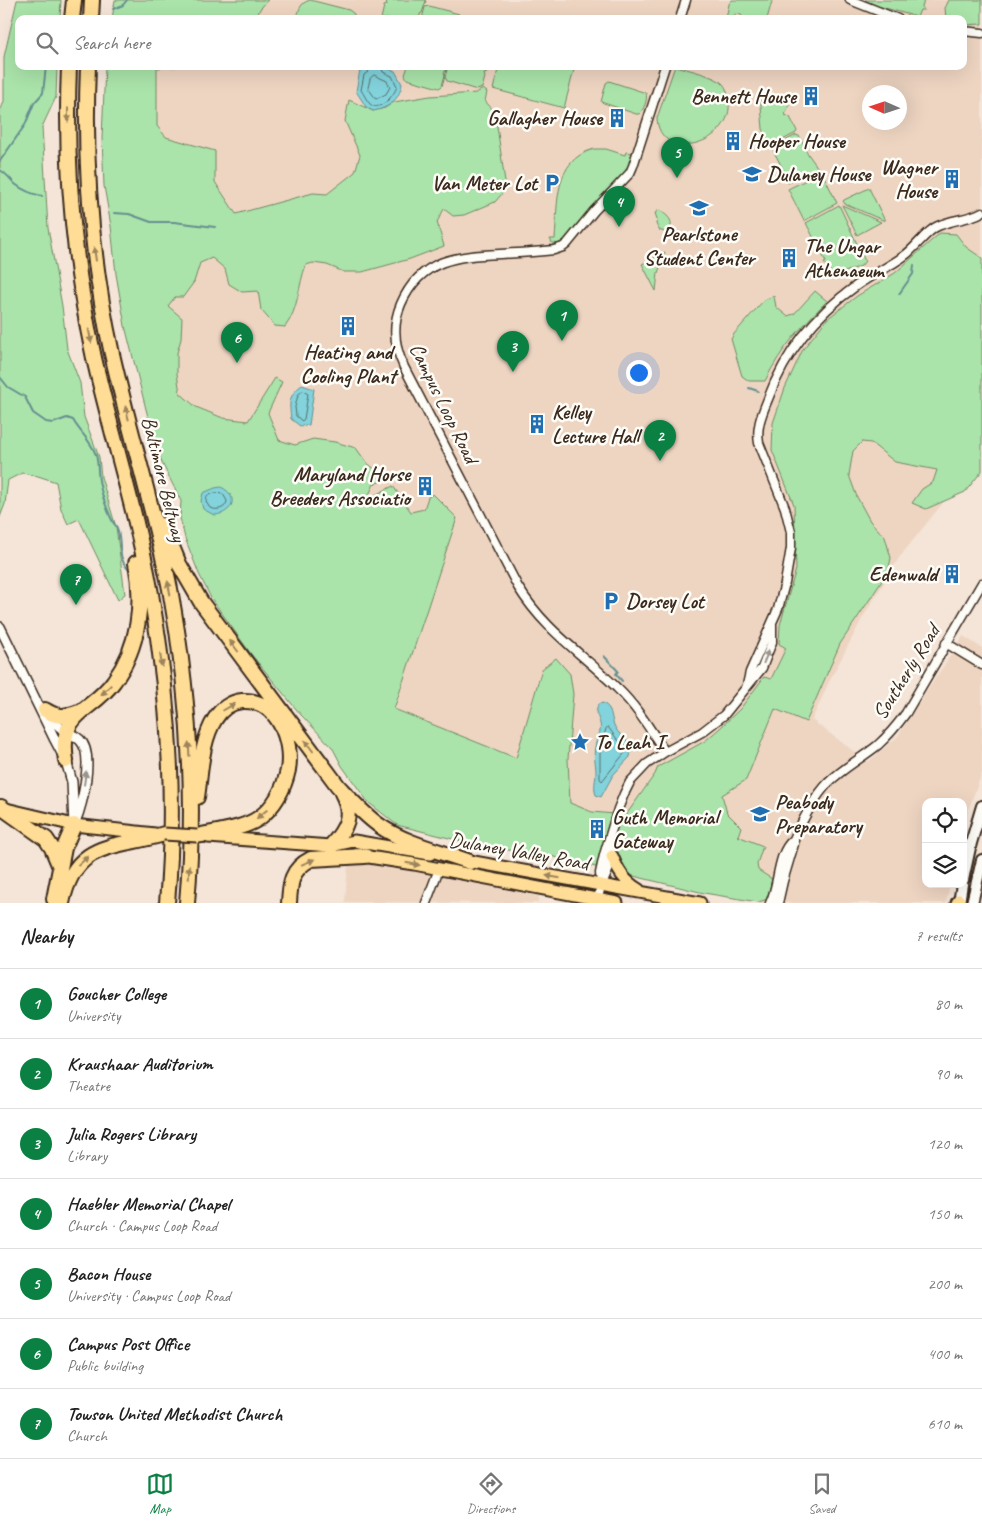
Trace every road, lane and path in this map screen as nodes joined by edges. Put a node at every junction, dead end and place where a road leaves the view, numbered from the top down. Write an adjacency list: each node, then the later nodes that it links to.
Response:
1 (74, 0): 5 (highway)
2 (92, 0): 6 (highway)
3 (686, 0): 7 (street)
4 (850, 0): 8 (street)
5 (72, 15)
6 (91, 15)
7 (681, 15)
8 (888, 15)
9 (967, 32): 10 (street)
10 (982, 34)
11 (69, 70): 15 (highway, Baltimore Beltway, one-way to 15)
12 (88, 70): 16 (highway, Baltimore Beltway, one-way to 12)
13 (664, 70): 25 (street, Campus Loop Road)
14 (982, 212): 25 (street)
15 (94, 356): 23 (highway, one-way to 23); 38 (highway, Baltimore Beltway, one-way to 38)
16 (133, 437): 27 (highway, one-way to 16); 39 (highway, Baltimore Beltway, one-way to 16)
17 (982, 583): 19 (street, Southerly Road)
18 (0, 627): 21 (street)
19 (946, 643): 20 (street); 36 (street, Southerly Road)
20 (982, 665)
21 (31, 690): 22 (street); 26 (street)
22 (45, 710): 23 (highway); 24 (street)
23 (79, 712): 24 (highway)
24 (66, 732): 26 (highway); 30 (street, one-way to 24)
25 (664, 752): 35 (street)
26 (66, 761): 30 (street)
27 (338, 786): 37 (highway); 44 (highway)
28 (982, 806): 43 (main road)
29 (0, 807): 30 (main road); 45 (highway)
30 (74, 825): 34 (main road); 45 (highway)
31 (164, 834): 33 (main road, bridge); 34 (highway)
32 (222, 834): 33 (highway); 37 (main road, Dulaney Valley Road); 39 (highway, one-way to 32)
33 (197, 836)
34 (141, 837): 53 (highway, one-way to 34)
35 (610, 837): 41 (street); 47 (street)
36 (794, 839): 61 (street, Southerly Road); 62 (street, Southerly Road)
37 (331, 846): 40 (main road, Dulaney Valley Road); 44 (main road, Dulaney Valley Road)
38 (171, 851): 54 (highway); 55 (highway, Baltimore Beltway)
39 (190, 851): 56 (highway, Baltimore Beltway, one-way to 39)
40 (365, 856): 46 (main road, Dulaney Valley Road, one-way to 46); 57 (highway, one-way to 40)
41 (612, 856): 47 (street); 49 (main road)
42 (982, 860): 63 (main road)
43 (967, 861)
44 (470, 862): 47 (main road, Dulaney Valley Road, one-way to 44)
45 (60, 867): 52 (highway)
46 (438, 868): 50 (main road, Dulaney Valley Road); 58 (street)
47 (601, 885): 49 (main road, Dulaney Valley Road); 50 (street)
48 (961, 888): 51 (main road)
49 (644, 893): 60 (main road, Dulaney Valley Road)
50 (597, 901): 59 (main road, Dulaney Valley Road)
51 (959, 902)
52 (54, 903)
53 (62, 903)
54 (162, 903)
55 (168, 903)
56 (187, 903)
57 (289, 903)
58 (426, 903)
59 (618, 903)
60 (700, 903)
61 (770, 903)
62 (778, 903)
63 (972, 903)

